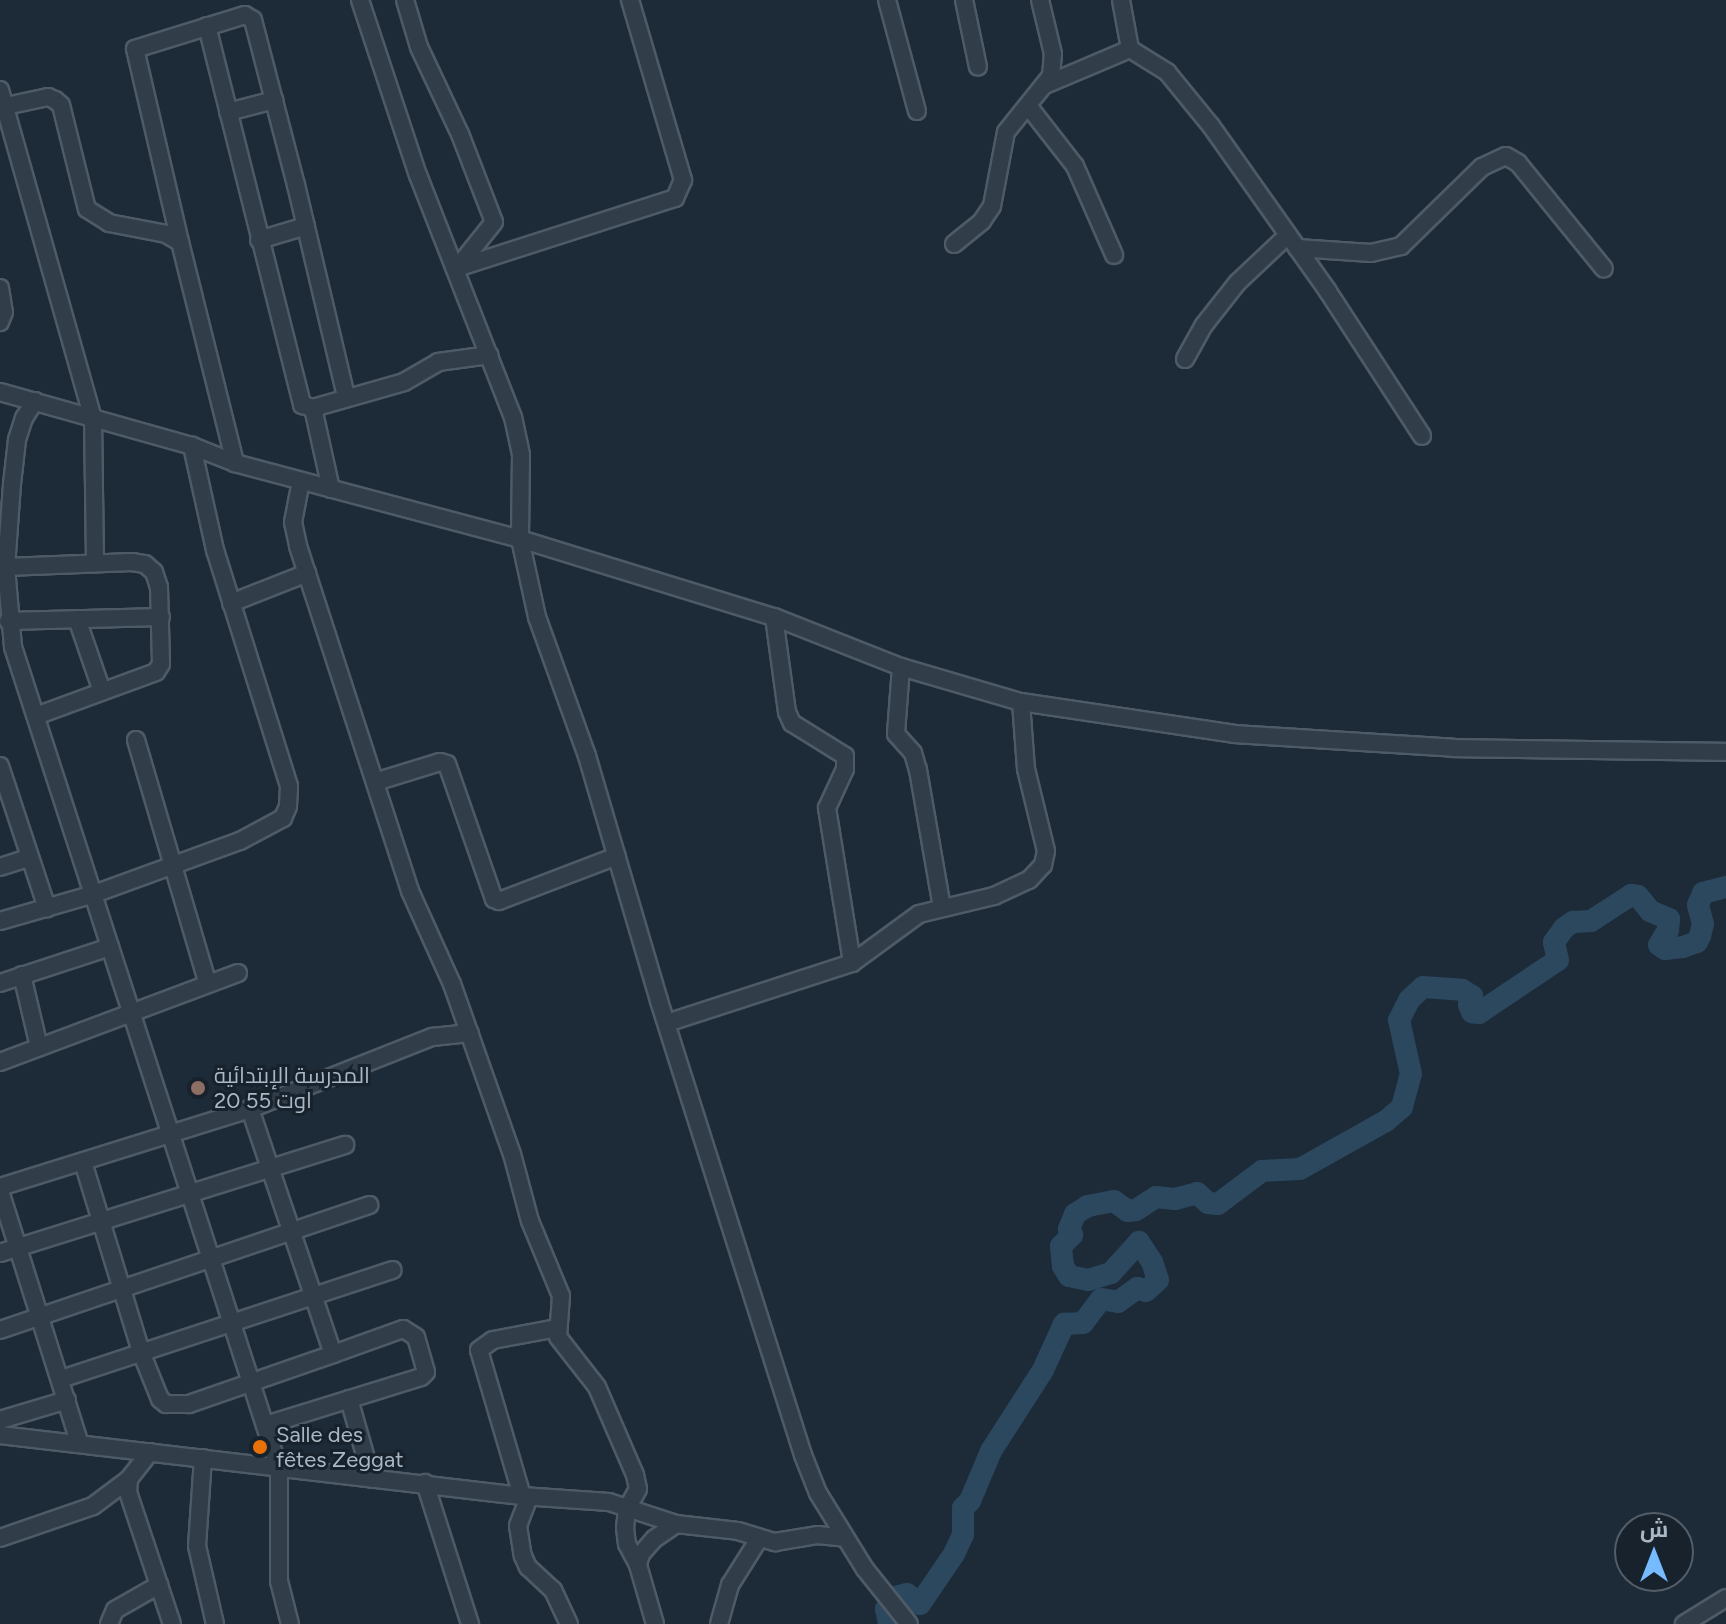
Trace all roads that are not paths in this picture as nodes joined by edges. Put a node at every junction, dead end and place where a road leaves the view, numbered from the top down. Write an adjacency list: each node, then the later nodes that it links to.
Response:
1 (360, 0): 23 (street)
2 (405, 0): 23 (street)
3 (630, 0): 23 (street)
4 (887, 0): 15 (street)
5 (964, 0): 10 (street)
6 (1040, 0): 11 (street)
7 (1121, 0): 9 (street)
8 (207, 26): 13 (street); 16 (street); 19 (street)
9 (1130, 49): 11 (street); 20 (street)
10 (978, 67)
11 (1045, 85): 14 (street)
12 (3, 98): 19 (street); 33 (street)
13 (274, 100): 16 (street); 17 (street)
14 (1029, 107): 21 (street); 22 (street)
15 (917, 111)
16 (228, 112): 18 (street)
17 (306, 226): 18 (street); 30 (street)
18 (259, 240): 32 (street)
19 (180, 242): 36 (street)
20 (1292, 242): 24 (street); 28 (street); 34 (street)
21 (954, 244)
22 (1114, 255)
23 (457, 268): 27 (street)
24 (1604, 269)
25 (0, 288): 26 (street)
26 (0, 322)
27 (490, 355): 30 (street); 39 (street)
28 (1185, 359)
29 (0, 392): 31 (street)
30 (346, 396): 32 (street)
31 (35, 401): 33 (street); 41 (street)
32 (313, 408): 38 (street)
33 (93, 418): 35 (street); 40 (street)
34 (1422, 436)
35 (192, 446): 36 (street); 43 (street)
36 (235, 463): 37 (street)
37 (301, 481): 38 (street); 42 (street)
38 (331, 489): 39 (street)
39 (520, 539): 45 (street); 57 (street)
40 (95, 562): 41 (street); 44 (street)
41 (6, 567): 47 (street)
42 (307, 573): 43 (street); 56 (street)
43 (231, 603): 59 (street)
44 (161, 617): 46 (street); 50 (street)
45 (774, 617): 49 (street); 66 (street)
46 (77, 619): 47 (street); 50 (street)
47 (8, 621): 48 (street)
48 (7, 648): 52 (street)
49 (901, 667): 51 (street); 63 (street)
50 (102, 691): 52 (street)
51 (1021, 702): 54 (street); 63 (street)
52 (36, 716): 61 (street)
53 (136, 740): 59 (street)
54 (1726, 752)
55 (0, 766): 58 (street)
56 (375, 782): 57 (street); 73 (street)
57 (617, 856): 72 (street)
58 (28, 858): 60 (street); 62 (street)
59 (173, 866): 61 (street); 69 (street)
60 (0, 867)
61 (94, 894): 62 (street); 65 (street)
62 (47, 908): 64 (street)
63 (942, 908): 66 (street)
64 (0, 921)
65 (110, 947): 68 (street); 71 (street)
66 (852, 963): 72 (street)
67 (238, 973): 69 (street)
68 (22, 975): 70 (street); 74 (street)
69 (207, 982): 71 (street)
70 (0, 983)
71 (130, 1014): 74 (street); 77 (street)
72 (667, 1023): 115 (street)
73 (470, 1033): 76 (street); 93 (street)
74 (39, 1047): 75 (street)
75 (0, 1062)
76 (250, 1109): 77 (street); 80 (street)
77 (170, 1134): 79 (street); 82 (street)
78 (345, 1145): 80 (street)
79 (83, 1162): 81 (street); 84 (street)
80 (271, 1171): 82 (street); 85 (street)
81 (0, 1189): 86 (street)
82 (191, 1195): 84 (street); 87 (street)
83 (369, 1205): 85 (street)
84 (100, 1222): 86 (street); 89 (street)
85 (293, 1230): 87 (street); 90 (street)
86 (8, 1251): 91 (street)
87 (210, 1258): 89 (street); 92 (street)
88 (393, 1270): 90 (street)
89 (123, 1290): 91 (street); 95 (street)
90 (313, 1295): 92 (street); 96 (street)
91 (42, 1317): 94 (street); 97 (street)
92 (231, 1325): 95 (street); 98 (street)
93 (558, 1328): 111 (street); 112 (street)
94 (0, 1330)
95 (141, 1352): 97 (street); 98 (street)
96 (333, 1354): 98 (street); 99 (street)
97 (61, 1379): 100 (street)
98 (251, 1383): 102 (street)
99 (349, 1399): 102 (street); 109 (street)
100 (67, 1400): 101 (street); 104 (street)
101 (0, 1420)
102 (266, 1425): 107 (street)
103 (0, 1435): 104 (street)
104 (80, 1444): 105 (street)
105 (150, 1452): 106 (street); 108 (street)
106 (203, 1458): 107 (street); 122 (street)
107 (279, 1469): 109 (street); 123 (street)
108 (129, 1479): 114 (street); 118 (street)
109 (372, 1479): 110 (street)
110 (425, 1483): 111 (street); 124 (street)
111 (526, 1497): 112 (street); 125 (street)
112 (627, 1509): 113 (street); 117 (street)
113 (676, 1524): 116 (street); 117 (street)
114 (0, 1538)
115 (845, 1538): 116 (street); 128 (street)
116 (759, 1539): 127 (street)
117 (638, 1565): 126 (street)
118 (159, 1585): 120 (street); 121 (street)
119 (1726, 1598): 129 (street)
120 (109, 1624)
121 (172, 1624)
122 (215, 1624)
123 (290, 1624)
124 (470, 1624)
125 (569, 1624)
126 (655, 1624)
127 (719, 1624)
128 (909, 1624)
129 (1684, 1624)

